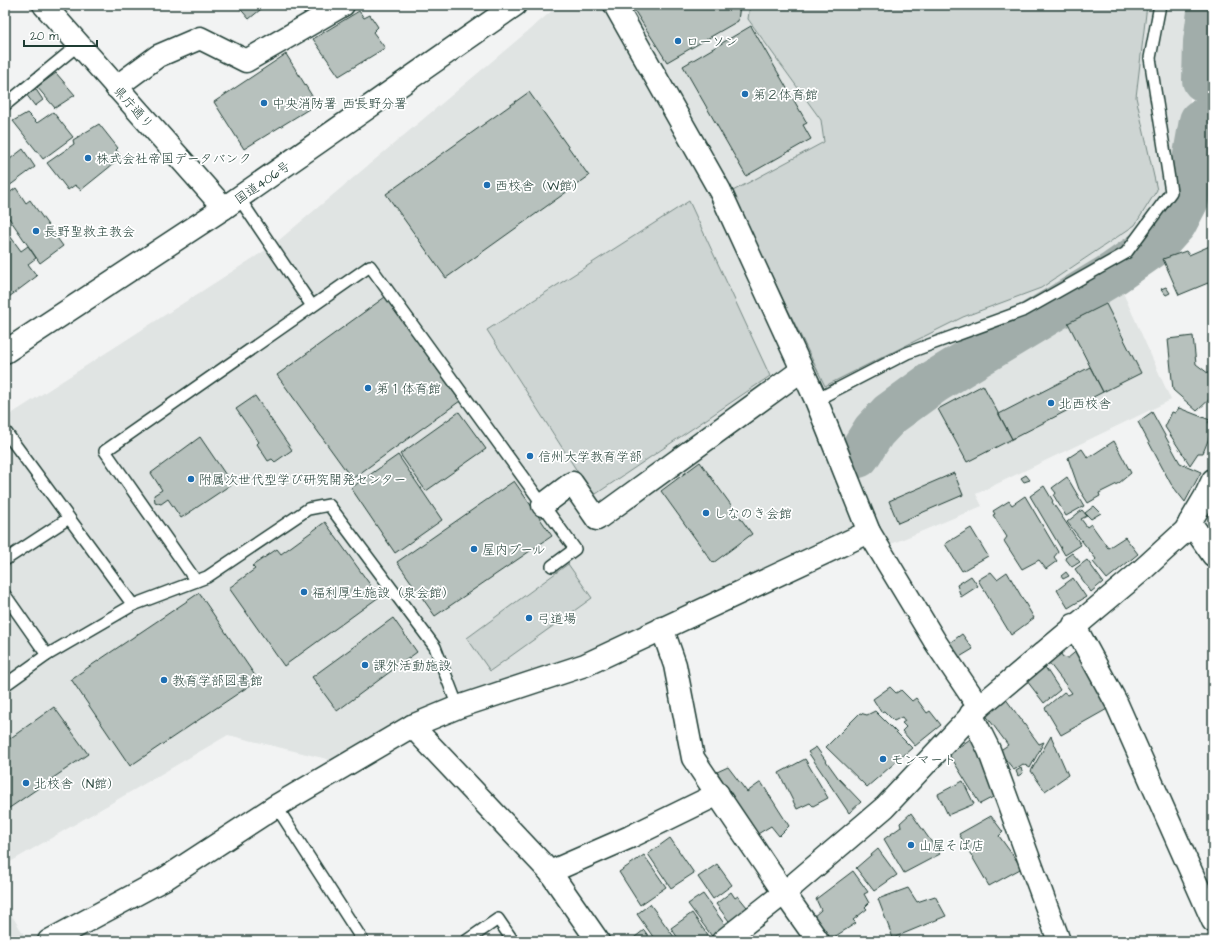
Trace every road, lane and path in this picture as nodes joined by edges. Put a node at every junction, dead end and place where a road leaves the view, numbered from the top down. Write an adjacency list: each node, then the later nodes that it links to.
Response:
1 (44, 5): 6 (main road, 県庁通り)
2 (343, 5): 7 (main road)
3 (515, 5): 9 (main road, 国道406号)
4 (615, 5): 12 (main road)
5 (1160, 5): 13 (lane)
6 (78, 45): 7 (main road, 県庁通り); 8 (lane)
7 (116, 87): 9 (main road, 県庁通り)
8 (5, 105)
9 (232, 203): 10 (lane); 11 (main road, 国道406号)
10 (312, 306): 16 (lane); 23 (lane)
11 (5, 352)
12 (802, 370): 13 (main road); 16 (main road)
13 (816, 400): 19 (main road)
14 (5, 431): 17 (lane)
15 (1213, 480): 18 (main road)
16 (543, 504): 22 (lane)
17 (69, 518): 21 (lane); 25 (lane)
18 (1190, 522): 20 (main road); 26 (main road)
19 (869, 532): 27 (main road); 31 (main road)
20 (1213, 555)
21 (5, 560)
22 (552, 566)
23 (196, 581): 25 (lane); 30 (lane)
24 (5, 595): 28 (lane)
25 (133, 605): 28 (lane)
26 (1074, 625): 31 (main road); 37 (main road)
27 (662, 628): 30 (main road); 33 (main road)
28 (47, 656): 29 (lane)
29 (5, 685)
30 (458, 707): 32 (main road)
31 (975, 710): 36 (main road); 45 (main road)
32 (412, 726): 34 (main road); 35 (main road)
33 (718, 794): 35 (main road); 36 (main road)
34 (276, 806): 38 (main road); 39 (lane)
35 (550, 872): 42 (main road)
36 (784, 893): 43 (main road); 44 (main road)
37 (1213, 921)
38 (49, 941)
39 (363, 941)
40 (466, 941): 41 (lane)
41 (513, 941)
42 (598, 941)
43 (723, 941)
44 (818, 941)
45 (1059, 941)

